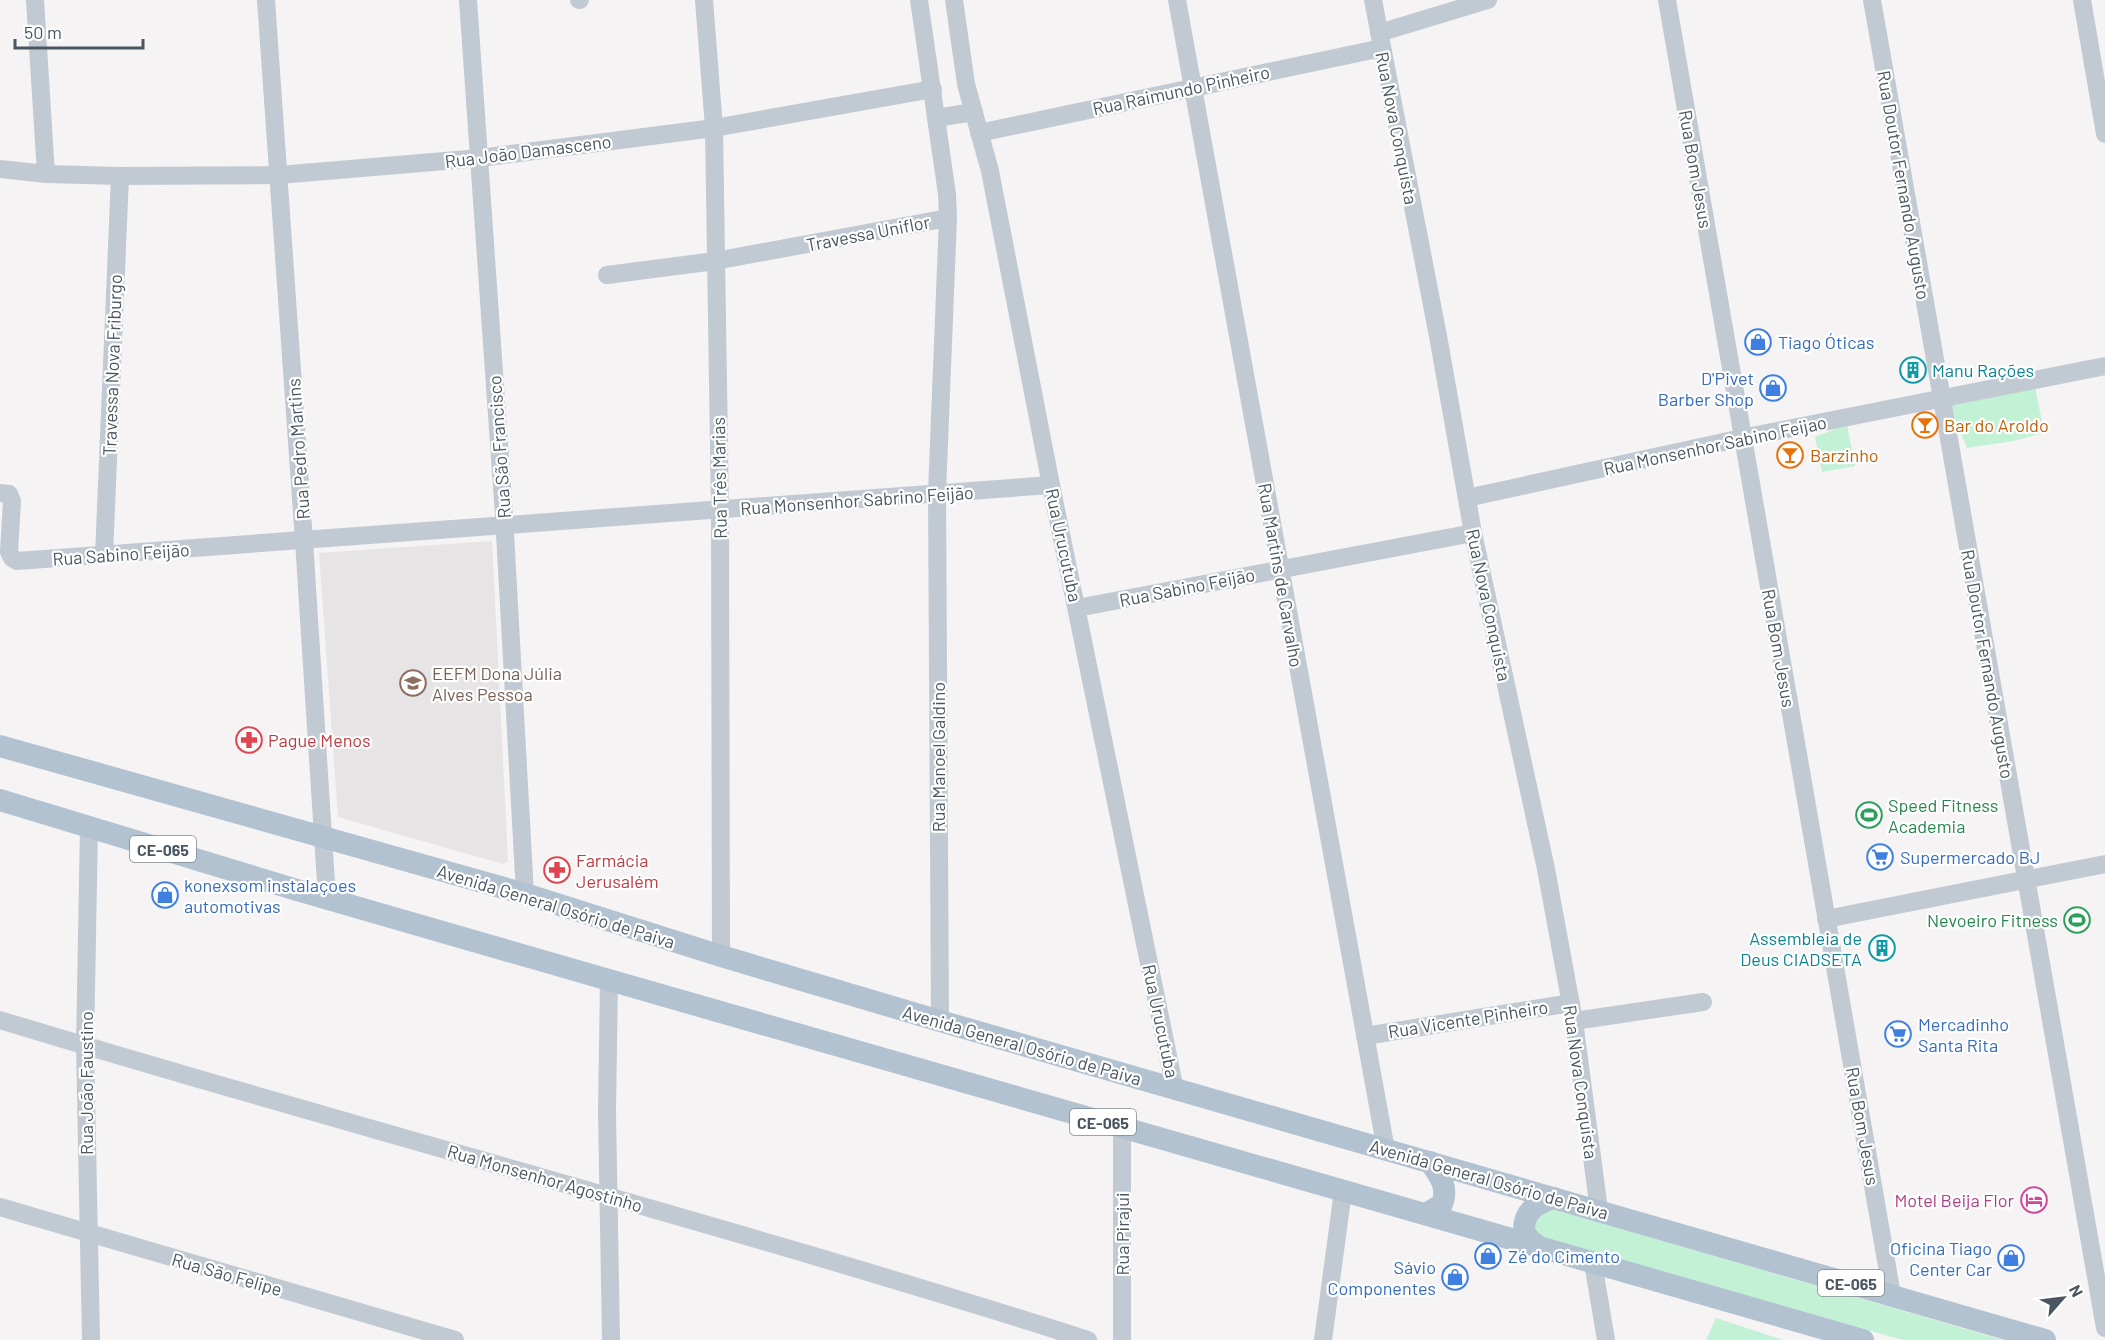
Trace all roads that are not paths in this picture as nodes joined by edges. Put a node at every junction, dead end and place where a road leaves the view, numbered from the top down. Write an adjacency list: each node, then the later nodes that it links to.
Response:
1 (35, 0): 23 (street)
2 (266, 0): 24 (street, Rua Pedro Martins)
3 (468, 0): 21 (street, Rua São Francisco)
4 (704, 0): 18 (street, Rua Três Marias)
5 (919, 0): 15 (street, Travessa Uniflor)
6 (954, 0): 16 (street, Rua Urucutuba)
7 (1177, 0): 14 (street, Rua Martins de Carvalho)
8 (1373, 0): 13 (street, Rua Nova Conquista)
9 (1488, 0): 13 (street, Rua Raimundo Pinheiro)
10 (1667, 0): 31 (street, Rua Bom Jesus)
11 (1872, 0): 30 (street, Rua Doutor Fernando Augusto)
12 (2082, 0): 20 (street)
13 (1380, 40): 14 (street, Rua Raimundo Pinheiro); 35 (street, Rua Nova Conquista)
14 (1193, 87): 19 (street, Rua Raimundo Pinheiro); 41 (street, Rua Martins de Carvalho)
15 (933, 89): 17 (street, Travessa Uniflor); 18 (street, Rua João Damasceno)
16 (974, 112): 17 (street); 19 (street, Rua Urucutuba)
17 (936, 118): 26 (street, Travessa Uniflor)
18 (714, 128): 21 (street, Rua João Damasceno); 27 (street, Rua Três Marias)
19 (979, 133): 32 (street, Rua Urucutuba)
20 (2105, 134)
21 (480, 158): 24 (street, Rua João Damasceno); 37 (street, Rua São Francisco)
22 (0, 169): 23 (street)
23 (45, 174): 25 (street, Rua João Damasceno)
24 (279, 175): 25 (street, Rua João Damasceno); 39 (street, Rua Pedro Martins)
25 (120, 176): 40 (street, Travessa Nova Friburgo)
26 (948, 218): 27 (street, Travessa Uniflor); 34 (street, Rua Manoel Galdino)
27 (716, 261): 28 (street, Travessa Uniflor); 36 (street, Rua Três Marias)
28 (607, 275)
29 (2105, 366): 30 (street, Rua Monsenhor Sabino Feijao)
30 (1940, 398): 31 (street, Rua Monsenhor Sabino Feijao); 48 (street, Rua Doutor Fernando Augusto)
31 (1742, 438): 35 (street, Rua Monsenhor Sabino Feijao); 51 (street, Rua Bom Jesus)
32 (1051, 485): 34 (street, Rua Monsenhor Sabrino Feijão); 42 (street, Rua Urucutuba)
33 (0, 493): 40 (street, Rua Sabino Feijão)
34 (937, 493): 36 (street, Rua Monsenhor Sabrino Feijão); 57 (street, Rua Manoel Galdino)
35 (1467, 498): 38 (street, Rua Nova Conquista)
36 (720, 510): 37 (street, Rua Monsenhor Sabrino Feijão); 52 (street, Rua Três Marias)
37 (505, 526): 39 (street, Rua Monsenhor Sabrino Feijão); 49 (street, Rua São Francisco)
38 (1473, 533): 41 (street, Rua Sabino Feijão); 55 (street, Rua Nova Conquista)
39 (304, 541): 40 (street, Rua Sabino Feijão); 46 (street, Rua Pedro Martins)
40 (104, 555)
41 (1280, 569): 42 (street, Rua Sabino Feijão); 59 (street, Rua Martins de Carvalho)
42 (1077, 608): 61 (street, Rua Urucutuba)
43 (0, 746): 46 (main road, Avenida General Osório de Paiva / CE-065)
44 (0, 800): 45 (main road, CE-065)
45 (89, 827): 50 (main road, CE-065); 60 (street, Rua João Faustino)
46 (322, 837): 49 (main road, Avenida General Osório de Paiva / CE-065); 50 (street, Rua Pedro Martins)
47 (2105, 864): 48 (street)
48 (2026, 880): 51 (street); 71 (street, Rua Doutor Fernando Augusto)
49 (525, 894): 52 (main road, Avenida General Osório de Paiva / CE-065)
50 (327, 898): 53 (main road, CE-065)
51 (1826, 919): 75 (street, Rua Bom Jesus)
52 (721, 956): 57 (main road, Avenida General Osório de Paiva / CE-065)
53 (609, 980): 62 (main road, CE-065); 66 (street)
54 (1702, 1002): 58 (street, Rua Vicente Pinheiro)
55 (1570, 1003): 58 (street, Rua Nova Conquista); 59 (street, Rua Vicente Pinheiro)
56 (0, 1020): 60 (street, Rua Monsenhor Agostinho)
57 (940, 1021): 61 (main road, Avenida General Osório de Paiva / CE-065)
58 (1574, 1021): 69 (street, Rua Nova Conquista)
59 (1365, 1036): 63 (street, Rua Martins de Carvalho)
60 (85, 1046): 66 (street, Rua Monsenhor Agostinho); 72 (street, Rua João Faustino)
61 (1175, 1090): 63 (main road, Avenida General Osório de Paiva / CE-065)
62 (1122, 1128): 65 (main road, CE-065); 81 (street, Rua Pirajui)
63 (1386, 1150): 64 (main road, Avenida General Osório de Paiva / CE-065)
64 (1430, 1162): 67 (main road, Avenida General Osório de Paiva / CE-065); 70 (main road)
65 (1343, 1191): 70 (main road, CE-065); 82 (street)
66 (609, 1196): 79 (street); 80 (street, Rua Monsenhor Agostinho)
67 (1554, 1198): 69 (main road, Avenida General Osório de Paiva / CE-065); 73 (main road)
68 (0, 1207): 72 (street, Rua São Felipe)
69 (1599, 1210): 75 (main road, Avenida General Osório de Paiva / CE-065)
70 (1426, 1214): 73 (main road, CE-065)
71 (2097, 1230): 76 (street, Rua Doutor Fernando Augusto)
72 (87, 1233): 77 (street, Rua João Faustino); 78 (street, Rua São Felipe)
73 (1539, 1247): 74 (main road, CE-065)
74 (1593, 1263): 83 (street); 84 (main road, CE-065)
75 (1892, 1295): 85 (main road, Avenida General Osório de Paiva / CE-065)
76 (2105, 1328)
77 (91, 1340)
78 (455, 1340)
79 (611, 1340)
80 (1088, 1340)
81 (1122, 1340)
82 (1323, 1340)
83 (1606, 1340)
84 (1863, 1340)
85 (2045, 1340)

